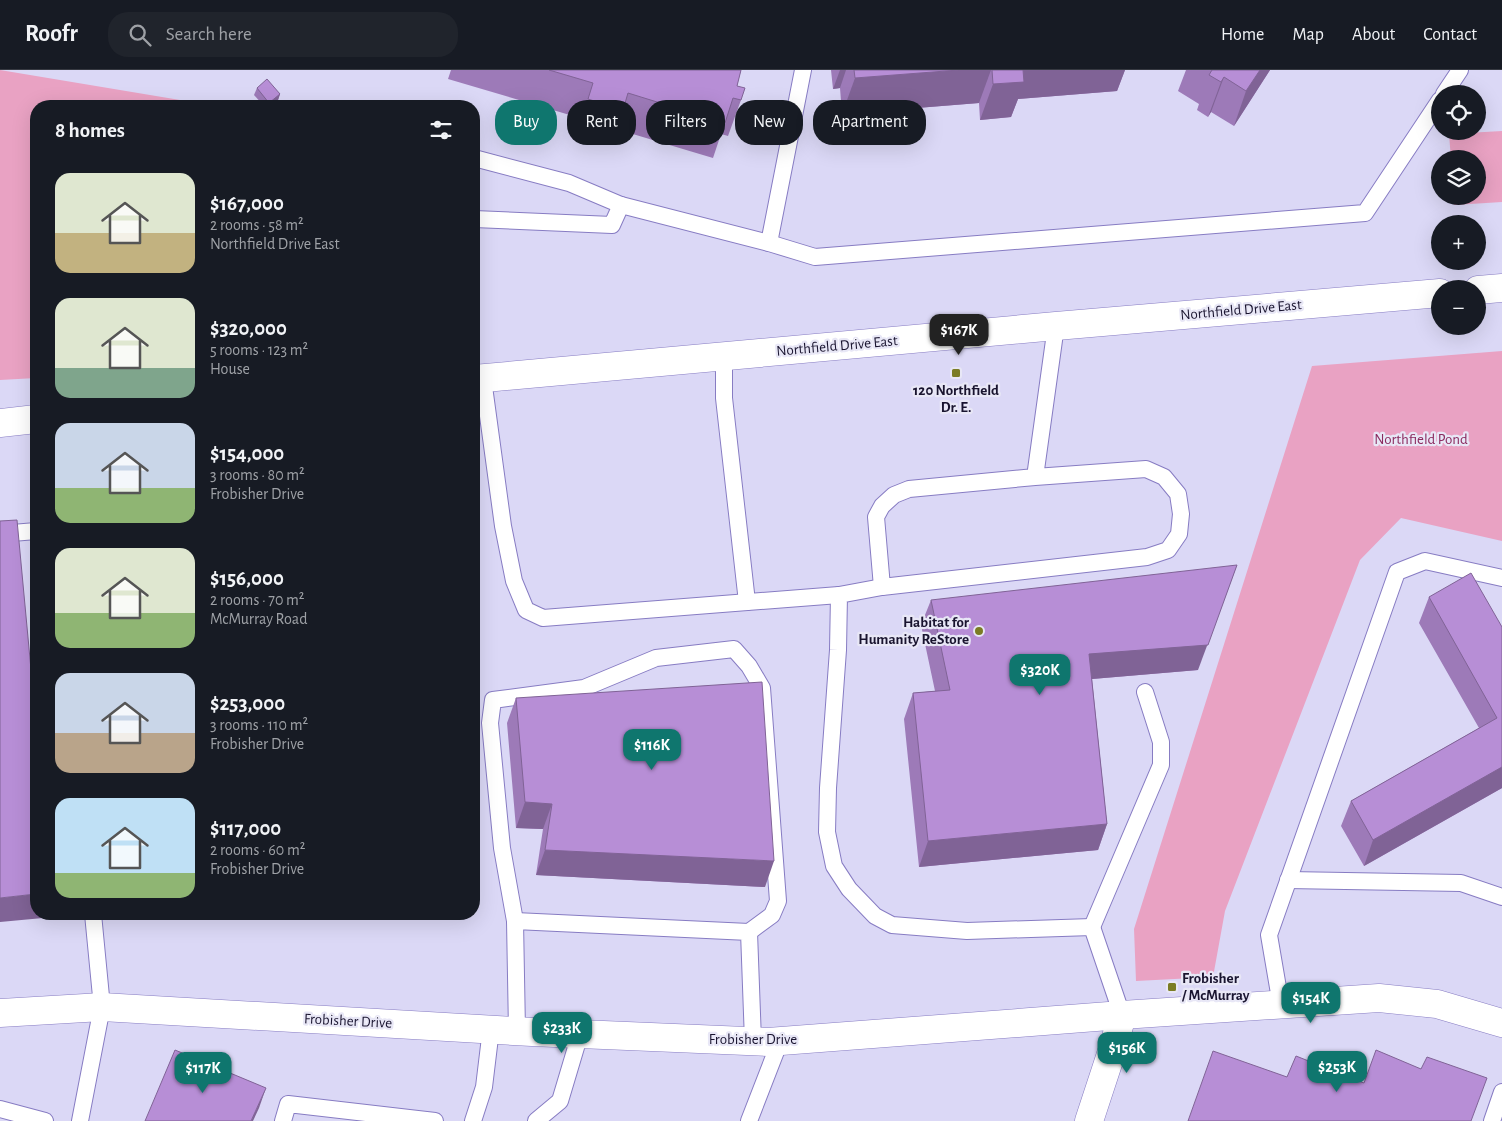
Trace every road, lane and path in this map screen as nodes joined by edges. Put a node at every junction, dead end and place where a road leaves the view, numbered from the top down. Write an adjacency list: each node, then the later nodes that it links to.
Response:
1 (803, 70): 8 (lane)
2 (1460, 70): 3 (lane)
3 (1450, 85)
4 (1431, 114): 8 (lane)
5 (480, 160): 6 (lane)
6 (621, 204): 7 (lane); 8 (lane)
7 (480, 219)
8 (768, 243)
9 (1502, 288): 10 (street)
10 (1486, 289)
11 (1431, 294): 12 (street, Northfield Drive East)
12 (1056, 326): 13 (street, Northfield Drive East); 18 (lane)
13 (724, 356): 14 (street, Northfield Drive East); 24 (lane)
14 (480, 379)
15 (480, 391): 24 (lane)
16 (30, 420): 17 (street)
17 (0, 423)
18 (1035, 477): 22 (lane); 22 (lane)
19 (30, 532): 20 (lane)
20 (0, 534)
21 (1502, 578): 26 (lane)
22 (882, 587): 23 (lane)
23 (839, 594): 24 (lane); 30 (lane)
24 (747, 602)
25 (1145, 692): 30 (lane)
26 (1288, 880): 27 (lane); 32 (lane)
27 (1502, 897)
28 (94, 920): 33 (lane)
29 (515, 921): 31 (lane); 31 (lane); 38 (lane)
30 (1092, 926): 35 (lane)
31 (749, 932): 40 (lane)
32 (1281, 1005): 35 (street, Frobisher Drive); 36 (street, Frobisher Drive)
33 (102, 1008): 34 (street, Frobisher Drive); 37 (street, Frobisher Drive); 45 (lane)
34 (0, 1013)
35 (1122, 1015): 41 (street, Frobisher Drive); 51 (street)
36 (1502, 1023)
37 (490, 1029): 38 (street, Frobisher Drive); 48 (lane)
38 (517, 1031): 39 (street, Frobisher Drive)
39 (580, 1034): 40 (street, Frobisher Drive); 49 (lane)
40 (753, 1041): 41 (street, Frobisher Drive)
41 (780, 1041): 50 (lane)
42 (1502, 1092): 52 (lane)
43 (0, 1109): 44 (lane)
44 (45, 1121)
45 (80, 1121)
46 (283, 1121): 47 (lane)
47 (428, 1121)
48 (473, 1121)
49 (536, 1121)
50 (749, 1121)
51 (1089, 1121)
52 (1492, 1121)

